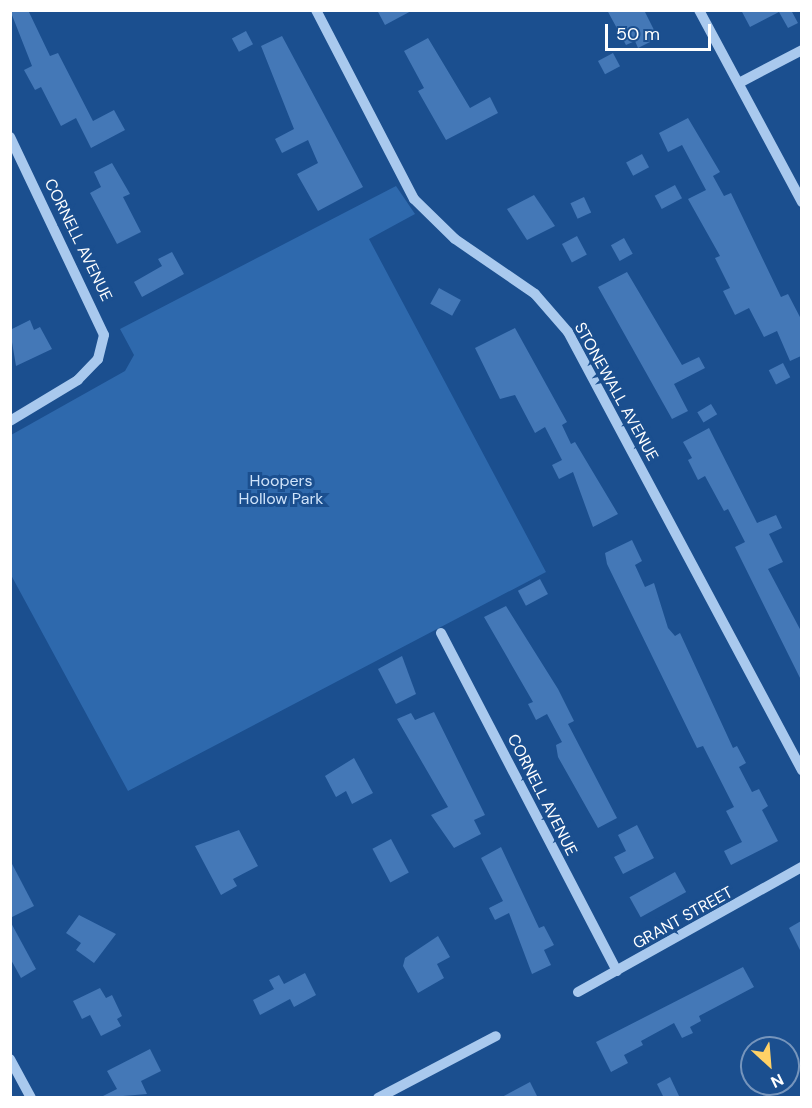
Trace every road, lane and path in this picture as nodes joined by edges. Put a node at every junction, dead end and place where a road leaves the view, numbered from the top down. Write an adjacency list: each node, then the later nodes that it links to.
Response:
1 (316, 10): 9 (street, STONEWALL AVENUE)
2 (699, 10): 4 (street)
3 (801, 50): 4 (street)
4 (739, 83): 6 (street)
5 (10, 137): 7 (street, CORNELL AVENUE)
6 (801, 202)
7 (10, 421)
8 (441, 633): 11 (street, CORNELL AVENUE)
9 (801, 770)
10 (801, 867): 11 (street, GRANT STREET)
11 (617, 971): 12 (street, GRANT STREET)
12 (578, 992)
13 (496, 1036): 16 (street)
14 (10, 1059): 15 (street)
15 (31, 1098)
16 (378, 1098)

